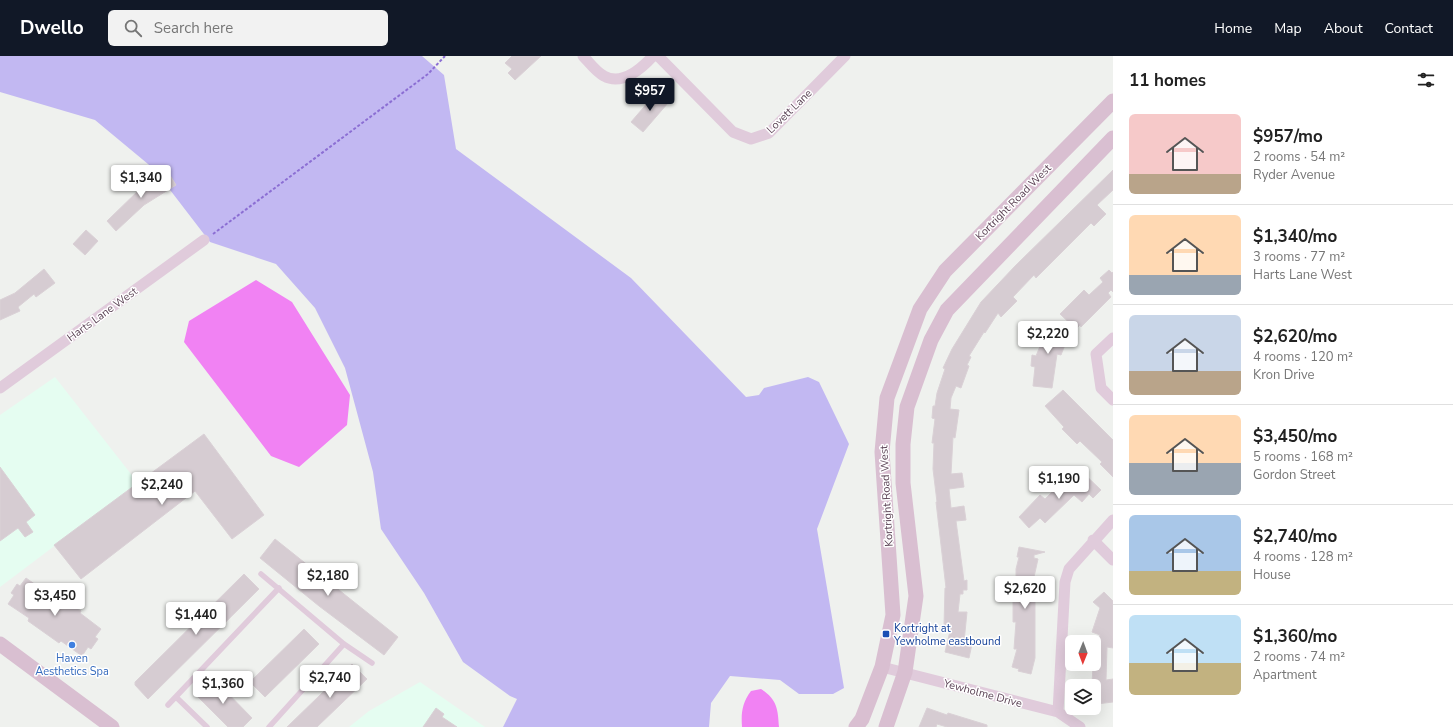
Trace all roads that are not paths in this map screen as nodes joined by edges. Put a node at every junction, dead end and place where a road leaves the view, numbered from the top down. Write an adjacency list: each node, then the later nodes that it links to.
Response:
1 (583, 56): 2 (street)
2 (653, 56)
3 (658, 56): 4 (street, Lovett Lane)
4 (845, 56)
5 (1113, 101): 19 (street, Kortright Road West)
6 (1113, 138): 20 (street, Kortright Road West)
7 (204, 240): 9 (street, Harts Lane West)
8 (1113, 338): 10 (street)
9 (0, 388)
10 (1113, 400)
11 (1113, 520): 12 (street)
12 (1093, 540): 13 (street); 23 (street)
13 (1113, 560)
14 (261, 574): 15 (lane)
15 (279, 588): 17 (lane); 21 (lane)
16 (0, 644): 24 (street)
17 (344, 644): 18 (lane); 26 (lane)
18 (372, 663)
19 (882, 667): 20 (street, Yewholme Drive); 27 (street, Kortright Road West)
20 (905, 672): 23 (street, Yewholme Drive); 28 (street, Kortright Road West)
21 (176, 697): 22 (lane); 25 (lane)
22 (168, 705)
23 (1058, 712): 29 (street, Yewholme Drive)
24 (112, 727)
25 (206, 727)
26 (268, 727)
27 (856, 727)
28 (886, 727)
29 (1080, 727)

